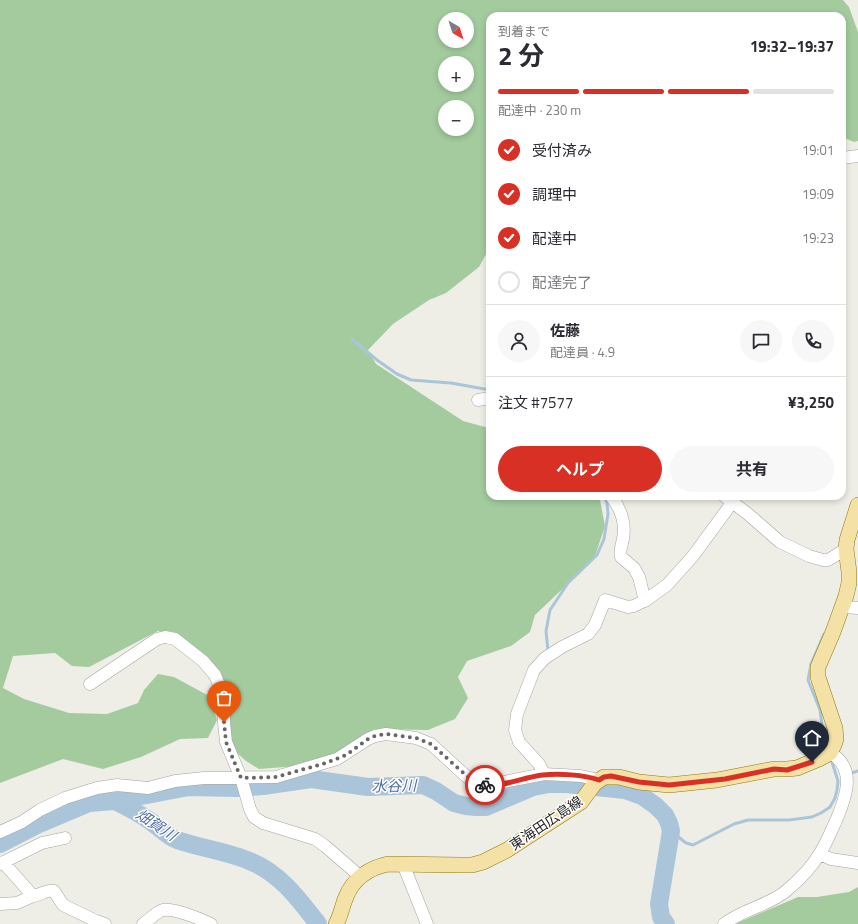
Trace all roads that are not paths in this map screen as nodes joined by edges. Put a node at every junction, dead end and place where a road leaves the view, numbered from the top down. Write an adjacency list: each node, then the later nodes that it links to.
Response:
1 (858, 156): 2 (street)
2 (846, 158)
3 (486, 399): 4 (street)
4 (478, 400)
5 (615, 500): 10 (street)
6 (729, 500): 10 (street)
7 (732, 500): 9 (street)
8 (858, 505): 9 (main road)
9 (846, 549): 11 (main road)
10 (645, 601): 15 (street)
11 (844, 604): 12 (street); 14 (main road)
12 (858, 608)
13 (90, 684): 16 (street)
14 (826, 756): 17 (main road); 20 (street)
15 (544, 774): 16 (street); 17 (street)
16 (242, 781): 18 (street); 24 (street)
17 (593, 786): 23 (main road, 東海田広島線)
18 (0, 832)
19 (65, 838): 21 (street)
20 (820, 854): 22 (street); 32 (street)
21 (2, 863): 25 (street)
22 (858, 863)
23 (404, 864): 24 (main road, 東海田広島線); 31 (street)
24 (359, 877): 30 (main road, 東海田広島線)
25 (33, 896): 26 (street); 27 (street)
26 (0, 904)
27 (105, 924)
28 (143, 924): 29 (street)
29 (211, 924)
30 (336, 924)
31 (427, 924)
32 (724, 924)

